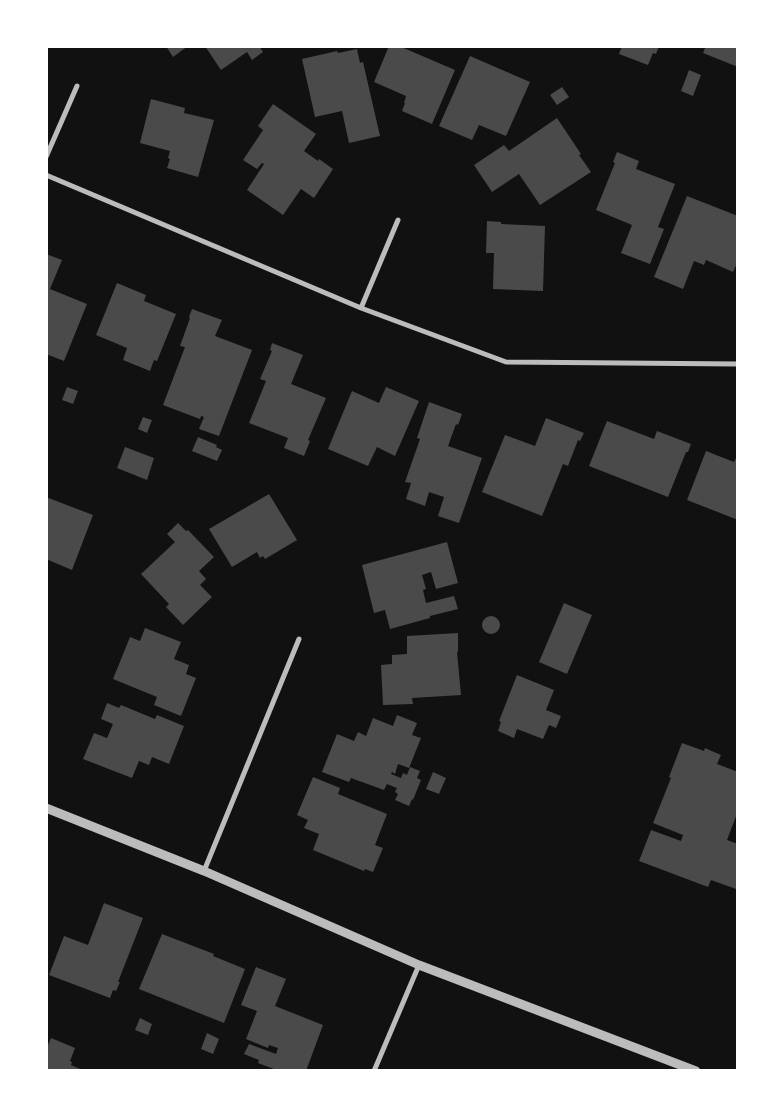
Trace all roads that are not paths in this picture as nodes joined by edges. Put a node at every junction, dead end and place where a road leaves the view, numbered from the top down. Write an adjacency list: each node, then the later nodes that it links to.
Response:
1 (77, 86): 2 (street)
2 (46, 157)
3 (46, 175): 5 (street)
4 (398, 220): 5 (street)
5 (361, 308): 6 (street)
6 (738, 364)
7 (299, 639): 9 (street)
8 (46, 808): 9 (street)
9 (204, 871): 10 (street)
10 (418, 965): 11 (street); 12 (street)
11 (374, 1071)
12 (696, 1071)

